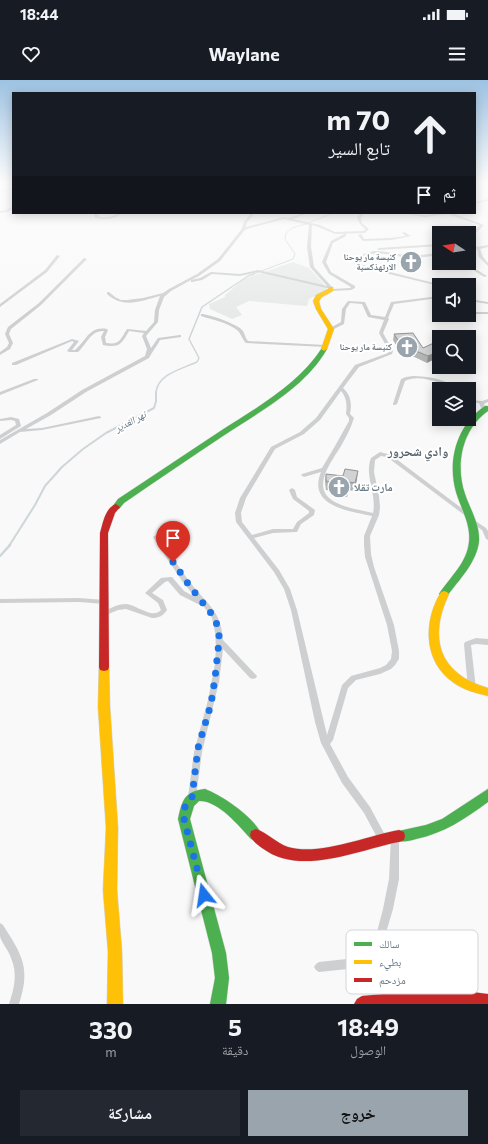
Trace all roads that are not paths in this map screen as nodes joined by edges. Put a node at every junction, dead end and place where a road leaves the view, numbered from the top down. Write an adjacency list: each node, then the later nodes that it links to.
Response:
1 (244, 226): 6 (street)
2 (255, 226): 6 (street)
3 (310, 226): 22 (street)
4 (314, 226): 7 (street)
5 (364, 226): 7 (street)
6 (243, 230): 21 (street)
7 (365, 232): 9 (street)
8 (404, 233): 9 (street)
9 (360, 235): 22 (street)
10 (432, 245): 13 (street)
11 (488, 246): 12 (street)
12 (478, 248): 17 (street)
13 (371, 252): 14 (street); 20 (street)
14 (432, 255)
15 (58, 256): 28 (street)
16 (85, 259): 38 (street)
17 (488, 265)
18 (475, 270): 19 (street)
19 (485, 276)
20 (432, 283)
21 (182, 284): 22 (street); 24 (street)
22 (331, 289): 33 (street)
23 (108, 293): 24 (street)
24 (165, 294): 34 (street)
25 (432, 298): 32 (street)
26 (476, 301): 27 (street)
27 (488, 303)
28 (0, 306)
29 (476, 313): 30 (street)
30 (488, 313)
31 (202, 315): 36 (street)
32 (387, 319): 33 (street); 42 (street)
33 (332, 329): 36 (street)
34 (146, 332): 37 (street); 39 (street)
35 (180, 336): 37 (street)
36 (326, 346): 61 (street)
37 (150, 352): 49 (street)
38 (0, 354)
39 (14, 364)
40 (36, 380): 43 (street)
41 (441, 382): 45 (street)
42 (341, 389): 52 (street); 58 (street)
43 (0, 394)
44 (488, 400): 46 (street)
45 (395, 404)
46 (485, 406): 56 (street)
47 (99, 417): 49 (street)
48 (0, 420): 50 (street)
49 (18, 432): 51 (street)
50 (0, 437)
51 (0, 442)
52 (324, 469): 53 (street); 55 (street)
53 (304, 475)
54 (292, 490): 58 (street)
55 (376, 515): 56 (street); 69 (street)
56 (470, 519): 59 (street); 67 (street)
57 (156, 537): 62 (street)
58 (250, 537): 69 (street)
59 (488, 538)
60 (0, 601): 61 (street)
61 (105, 602): 63 (street)
62 (208, 608): 63 (street); 64 (street)
63 (104, 614): 82 (street)
64 (219, 641): 66 (street); 71 (street)
65 (488, 642): 67 (street)
66 (253, 676)
67 (472, 689): 68 (street)
68 (488, 692)
69 (326, 743): 75 (street)
70 (488, 795): 72 (street)
71 (192, 797): 75 (street); 83 (street)
72 (479, 801): 73 (street); 74 (street)
73 (488, 806)
74 (395, 837): 75 (street); 77 (street)
75 (382, 838)
76 (0, 928): 81 (street)
77 (382, 930)
78 (346, 964): 79 (street)
79 (319, 967)
80 (488, 1002): 84 (street)
81 (14, 1004)
82 (115, 1004)
83 (218, 1004)
84 (362, 1004)

